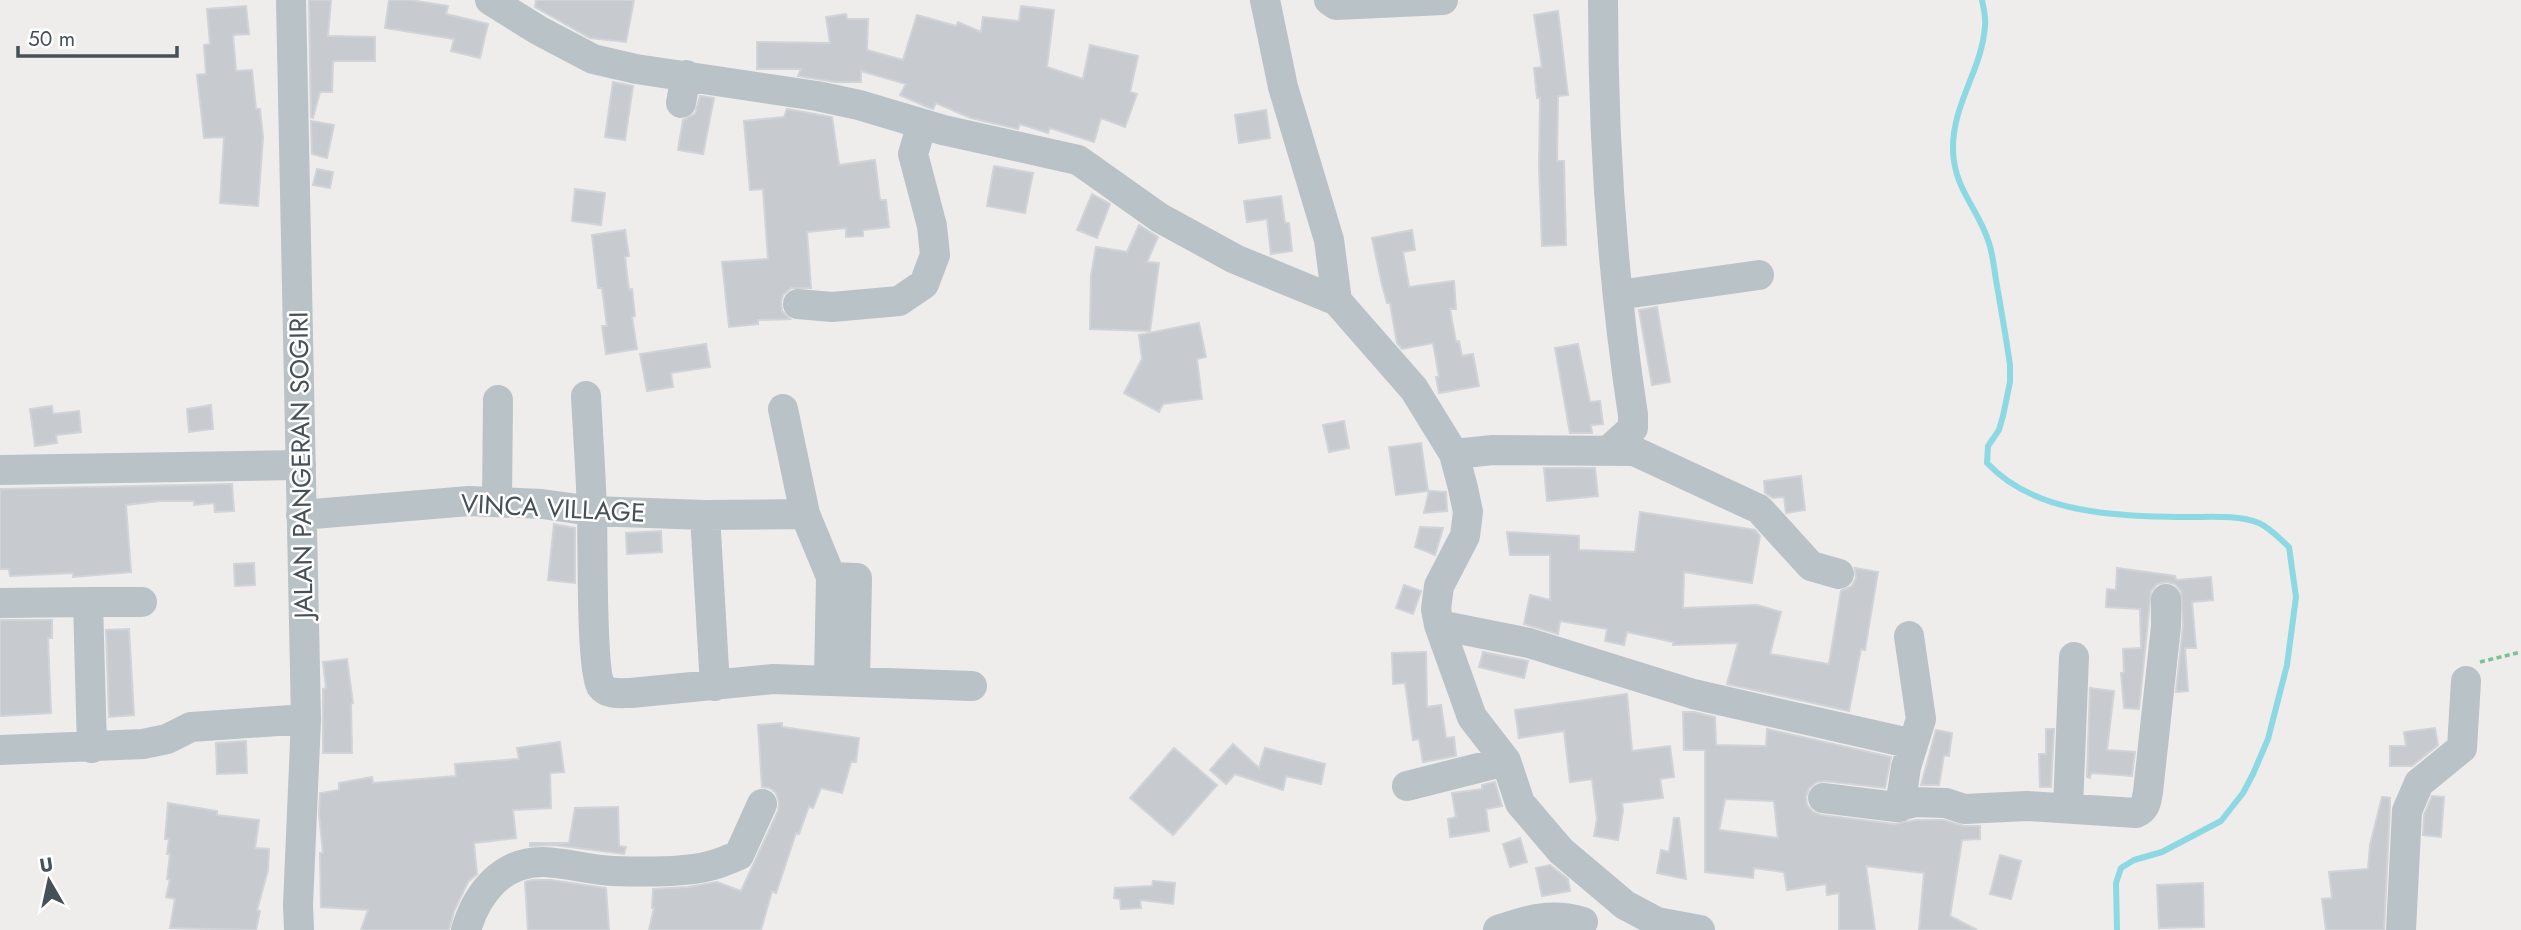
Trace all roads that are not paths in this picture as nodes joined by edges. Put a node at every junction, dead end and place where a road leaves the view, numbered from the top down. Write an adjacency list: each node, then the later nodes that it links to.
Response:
1 (291, 0): 17 (street, JALAN PANGERAN SOGIRI)
2 (490, 0): 7 (street)
3 (1265, 0): 10 (street)
4 (1329, 0): 5 (street)
5 (1443, 0)
6 (1603, 0): 9 (street)
7 (922, 124): 10 (street); 11 (street)
8 (1759, 275): 9 (street)
9 (1618, 295): 15 (street)
10 (1337, 301): 16 (street)
11 (797, 304)
12 (586, 396): 20 (street)
13 (498, 400): 19 (street)
14 (783, 409): 21 (street)
15 (1609, 449): 16 (street); 24 (street)
16 (1454, 454): 29 (street)
17 (301, 465): 18 (street); 22 (street, JALAN PANGERAN SOGIRI)
18 (0, 470)
19 (497, 502): 20 (street, VINCA VILLAGE); 22 (street, VINCA VILLAGE)
20 (592, 511): 23 (street, VINCA VILLAGE); 35 (street)
21 (805, 514): 23 (street, VINCA VILLAGE); 32 (street)
22 (301, 516): 36 (street, JALAN PANGERAN SOGIRI)
23 (705, 516): 35 (street)
24 (1839, 574)
25 (2166, 599): 45 (street)
26 (142, 602): 28 (street)
27 (0, 603): 28 (street)
28 (88, 603): 38 (street)
29 (1439, 625): 37 (street); 40 (street)
30 (1909, 636): 37 (street)
31 (2074, 657): 45 (street)
32 (842, 681): 34 (street); 35 (street)
33 (2466, 681): 52 (street)
34 (972, 686)
35 (715, 687)
36 (306, 719): 38 (street); 48 (street, JALAN PANGERAN SOGIRI)
37 (1913, 744): 44 (street)
38 (92, 748): 39 (street)
39 (0, 750)
40 (1506, 761): 41 (street); 46 (street)
41 (1407, 786)
42 (1823, 797): 44 (street)
43 (762, 804): 49 (street)
44 (1900, 807): 45 (street)
45 (2068, 808)
46 (1625, 905): 47 (street); 51 (street)
47 (1578, 926): 50 (street)
48 (299, 930)
49 (466, 930)
50 (1498, 930)
51 (1698, 930)
52 (2401, 930)

